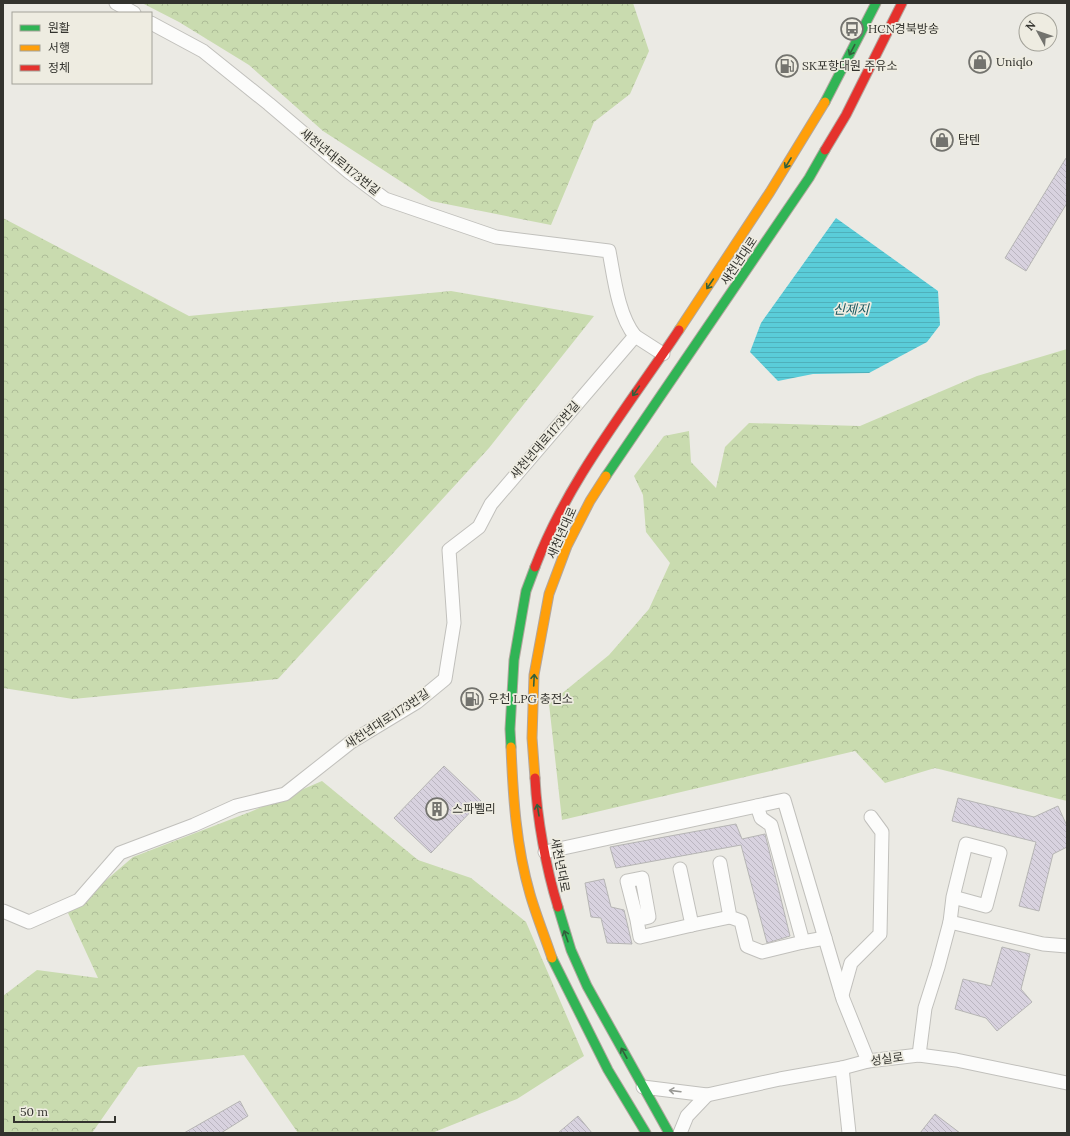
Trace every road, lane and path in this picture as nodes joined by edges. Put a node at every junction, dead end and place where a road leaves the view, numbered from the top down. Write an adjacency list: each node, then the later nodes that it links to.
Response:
1 (116, 3): 4 (street)
2 (876, 3): 6 (main road, 새천년대로, one-way to 6)
3 (902, 3): 6 (main road, 새천년대로)
4 (132, 12)
5 (152, 23): 7 (street, 새천년대로1173번길)
6 (729, 277): 8 (main road, 새천년대로, one-way to 8); 9 (main road, 새천년대로)
7 (635, 336): 8 (street, 새천년대로1173번길); 16 (street, 새천년대로1173번길)
8 (663, 354): 9 (main road, 새천년대로, one-way to 9)
9 (631, 418): 12 (main road, 새천년대로, one-way to 9); 31 (main road, 새천년대로)
10 (757, 806): 12 (street); 21 (street); 22 (street)
11 (871, 817): 24 (street)
12 (545, 852): 29 (main road, 새천년대로, one-way to 12)
13 (720, 863): 17 (street)
14 (680, 869): 20 (street)
15 (953, 897): 15 (street); 19 (street)
16 (3, 911)
17 (730, 917): 20 (street); 22 (street)
18 (637, 920): 20 (street)
19 (950, 922): 23 (street); 25 (street)
20 (692, 925)
21 (825, 938): 22 (street); 24 (street)
22 (803, 942)
23 (1067, 946)
24 (842, 995): 26 (street)
25 (918, 1054): 26 (street, 성실로); 28 (street, 성실로)
26 (868, 1061): 27 (street, 성실로)
27 (842, 1068): 30 (street, 성실로); 34 (street)
28 (1067, 1083)
29 (643, 1087): 30 (street, one-way to 29); 32 (main road, 새천년대로)
30 (707, 1095): 33 (street)
31 (646, 1133)
32 (668, 1133)
33 (680, 1133)
34 (849, 1133)

